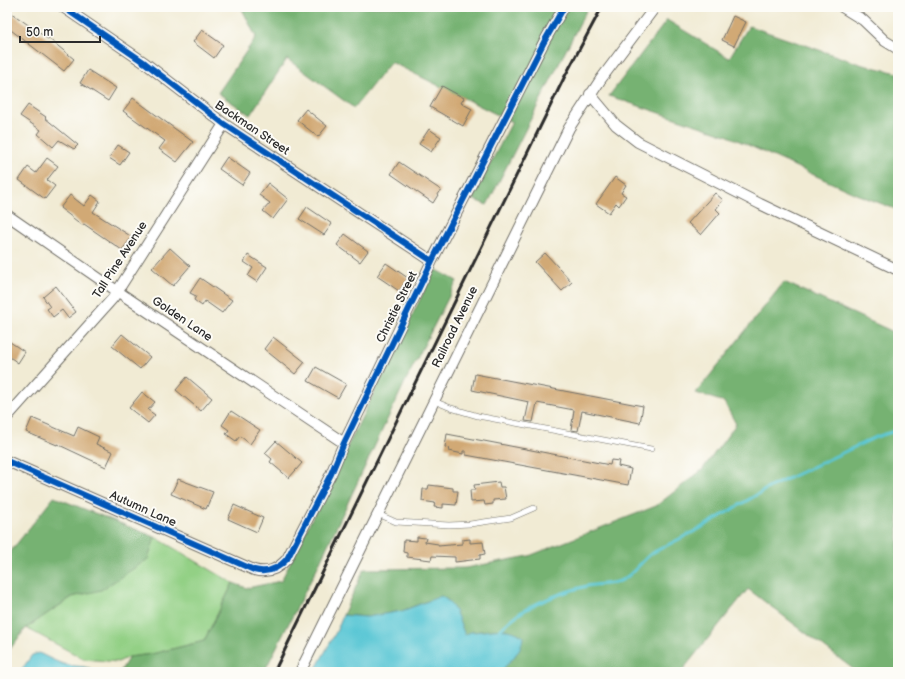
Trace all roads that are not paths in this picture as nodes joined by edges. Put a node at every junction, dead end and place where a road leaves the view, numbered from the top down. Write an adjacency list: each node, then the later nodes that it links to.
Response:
1 (63, 7): 7 (street, Backman Street)
2 (564, 7): 9 (street, Christie Street)
3 (655, 7): 6 (street, Railroad Avenue)
4 (842, 7): 5 (street)
5 (898, 49)
6 (590, 94): 10 (street); 12 (street, Railroad Avenue)
7 (224, 124): 9 (street, Backman Street); 11 (street, Tall Pine Avenue)
8 (7, 215): 11 (street, Golden Lane)
9 (432, 262): 14 (street, Christie Street)
10 (898, 270)
11 (117, 291): 13 (street, Tall Pine Avenue); 14 (street, Golden Lane)
12 (434, 401): 15 (lane); 18 (street, Railroad Avenue)
13 (7, 417)
14 (344, 443): 19 (street, Christie Street)
15 (651, 449)
16 (7, 461): 19 (street, Autumn Lane)
17 (534, 508): 18 (lane)
18 (378, 514): 20 (street, Railroad Avenue)
19 (271, 571)
20 (300, 672)

